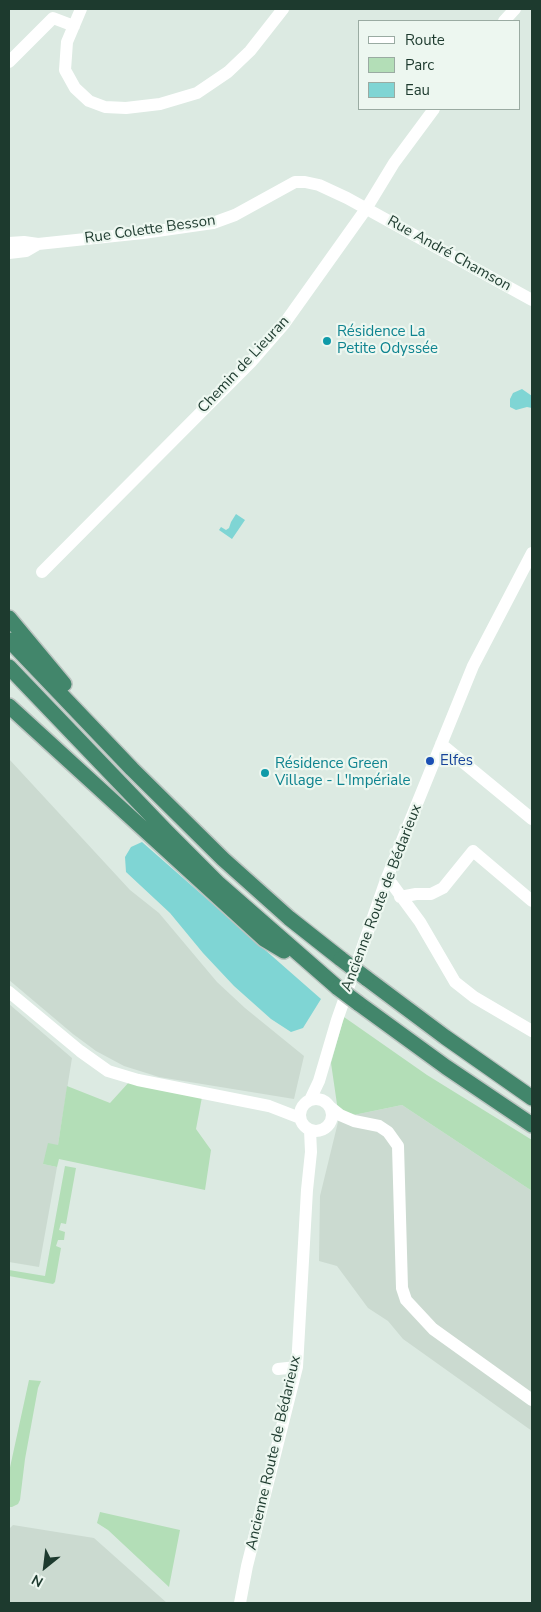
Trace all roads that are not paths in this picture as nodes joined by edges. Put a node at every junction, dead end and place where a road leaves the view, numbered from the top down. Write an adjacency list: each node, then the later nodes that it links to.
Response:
1 (81, 9): 5 (street)
2 (283, 9): 5 (street)
3 (515, 9): 4 (street)
4 (505, 20)
5 (74, 26): 6 (street)
6 (9, 62)
7 (433, 110): 8 (street, Chemin de Lieuran)
8 (366, 209): 10 (street, Rue Colette Besson); 12 (street, Rue André Chamson); 14 (street, Chemin de Lieuran)
9 (9, 243): 10 (street, Rue Colette Besson)
10 (38, 244): 11 (street, Rue Colette Besson)
11 (9, 253)
12 (532, 300)
13 (532, 553): 19 (street, Ancienne Route de Bédarieux)
14 (42, 572)
15 (9, 618): 20 (highway)
16 (9, 640): 20 (highway)
17 (9, 668): 25 (highway)
18 (9, 706): 25 (highway)
19 (441, 744): 21 (street); 22 (street, Ancienne Route de Bédarieux)
20 (114, 751): 29 (highway, bridge)
21 (532, 819)
22 (386, 880): 23 (street); 28 (street, Ancienne Route de Bédarieux)
23 (400, 897): 24 (street); 27 (street)
24 (532, 901)
25 (320, 973): 35 (highway, bridge)
26 (9, 992): 32 (street)
27 (532, 1031)
28 (326, 1055): 30 (street, Ancienne Route de Bédarieux); 31 (street, Ancienne Route de Bédarieux)
29 (532, 1098)
30 (308, 1101): 31 (street); 32 (street); 33 (street)
31 (328, 1105): 34 (street); 36 (street)
32 (269, 1106): 33 (street)
33 (300, 1118): 37 (street)
34 (354, 1121): 36 (street); 41 (street)
35 (532, 1125)
36 (327, 1126): 37 (street); 38 (street, Ancienne Route de Bédarieux)
37 (310, 1130): 38 (street, Ancienne Route de Bédarieux)
38 (312, 1152): 39 (street, Ancienne Route de Bédarieux)
39 (298, 1367): 40 (street); 42 (street, Ancienne Route de Bédarieux)
40 (278, 1368)
41 (532, 1400)
42 (240, 1603)

